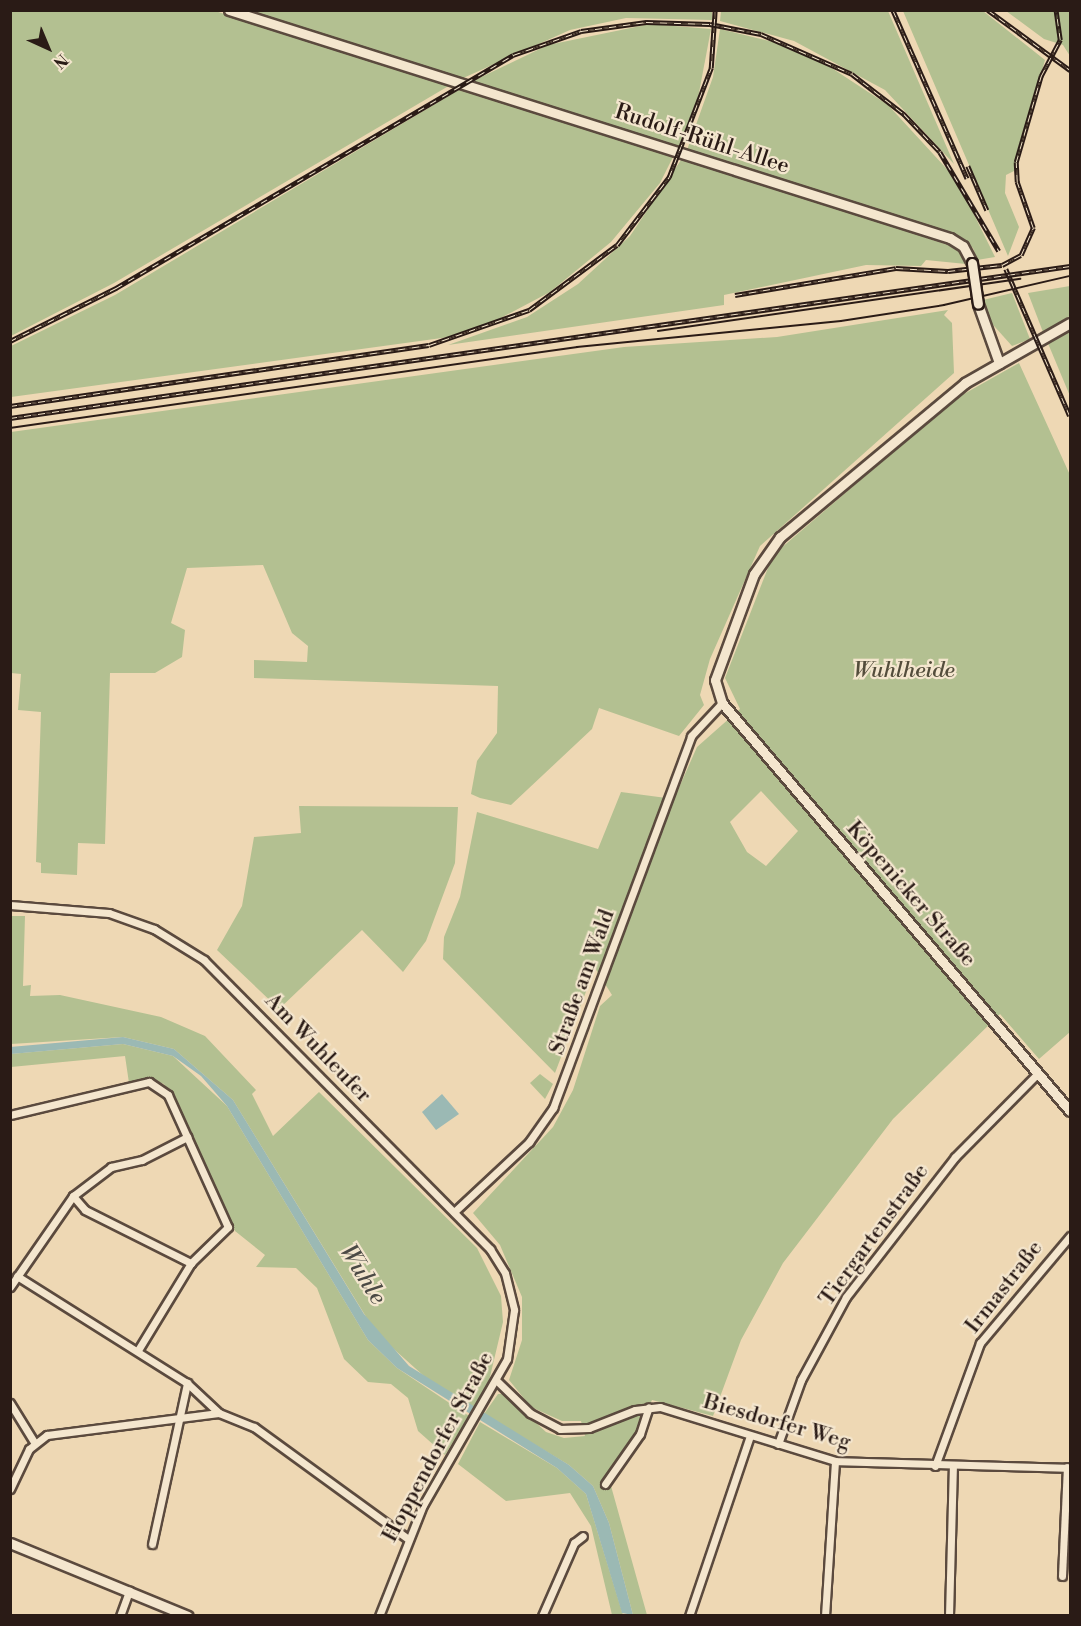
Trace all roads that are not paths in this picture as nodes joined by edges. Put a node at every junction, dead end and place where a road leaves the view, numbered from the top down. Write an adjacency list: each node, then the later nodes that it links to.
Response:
1 (229, 10): 3 (main road, Rudolf-Rühl-Allee, bridge)
2 (1071, 322): 3 (main road)
3 (999, 363): 4 (main road, Köpenicker Straße)
4 (722, 703): 6 (main road, Köpenicker Straße); 11 (street, Straße am Wald)
5 (10, 905): 11 (street, Am Wuhleufer)
6 (1038, 1073): 7 (main road, Köpenicker Straße); 26 (street, Tiergartenstraße)
7 (1071, 1111)
8 (10, 1115): 9 (street)
9 (187, 1137): 10 (street); 13 (street)
10 (73, 1196): 13 (street); 14 (street)
11 (454, 1212): 16 (street, Am Wuhleufer)
12 (1071, 1236): 28 (street, Irmastraße)
13 (191, 1263): 17 (street)
14 (17, 1276): 15 (street); 17 (street)
15 (10, 1287)
16 (514, 1328): 18 (street, Hoppendorfer Straße)
17 (138, 1350): 19 (street)
18 (497, 1381): 21 (street); 34 (street, Hoppendorfer Straße)
19 (187, 1383): 22 (street); 23 (street)
20 (10, 1403): 25 (street)
21 (649, 1407): 24 (street, Biesdorfer Weg); 31 (street)
22 (219, 1413): 23 (street); 34 (street)
23 (181, 1414): 25 (street); 36 (street)
24 (750, 1436): 26 (street, Biesdorfer Weg); 43 (street)
25 (34, 1442): 32 (street)
26 (778, 1444): 27 (street, Biesdorfer Weg)
27 (836, 1461): 28 (street, Biesdorfer Weg); 44 (street)
28 (935, 1466): 29 (street, Biesdorfer Weg)
29 (953, 1466): 30 (street, Biesdorfer Weg); 45 (street)
30 (1069, 1468): 37 (street)
31 (605, 1484)
32 (10, 1488)
33 (583, 1536): 42 (street)
34 (407, 1538): 41 (street, Hoppendorfer Straße)
35 (10, 1543): 38 (main road)
36 (152, 1544)
37 (1062, 1576)
38 (129, 1591): 39 (street); 40 (main road)
39 (120, 1616)
40 (188, 1616)
41 (379, 1616)
42 (542, 1616)
43 (689, 1616)
44 (825, 1616)
45 (949, 1616)

